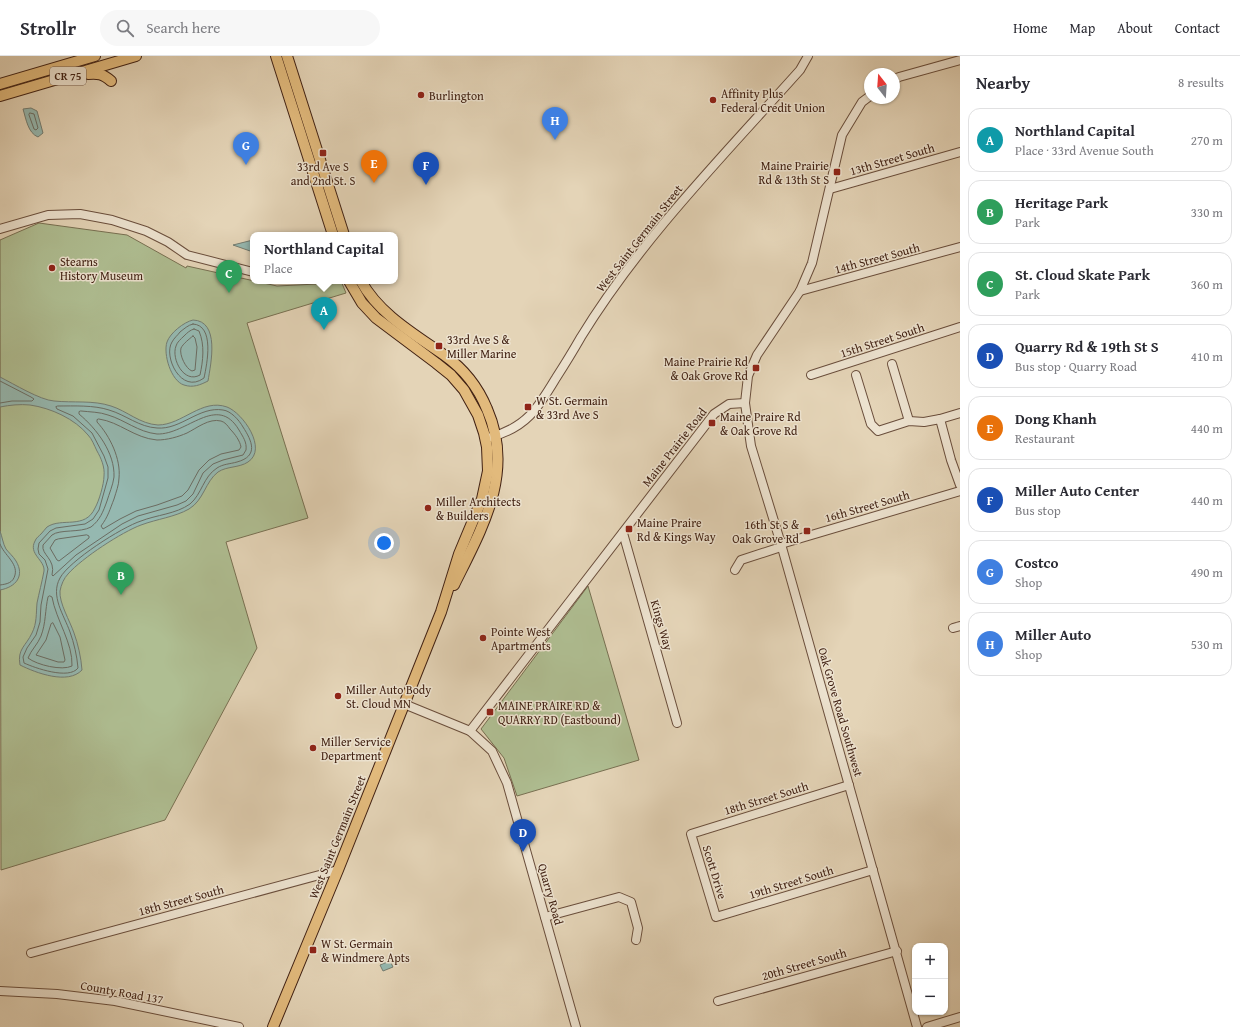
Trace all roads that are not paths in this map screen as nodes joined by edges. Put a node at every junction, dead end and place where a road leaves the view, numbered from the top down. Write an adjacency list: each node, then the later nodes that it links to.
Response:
1 (95, 56): 10 (main road, CR 75)
2 (136, 56): 6 (main road, CR 75)
3 (276, 56): 16 (main road)
4 (287, 56): 17 (main road)
5 (808, 56): 31 (street, West Saint Germain Street)
6 (121, 60): 8 (main road, CR 75); 8 (main road)
7 (960, 60): 9 (street)
8 (72, 75): 11 (main road, CR 75)
9 (900, 78)
10 (0, 84)
11 (0, 96)
12 (864, 100): 14 (street)
13 (960, 152): 14 (street, 13th Street South)
14 (830, 189): 22 (street)
15 (0, 229): 19 (street)
16 (332, 232)
17 (343, 232)
18 (960, 247): 22 (street, 14th Street South)
19 (250, 271)
20 (351, 284): 31 (main road)
21 (363, 284): 31 (main road)
22 (800, 291): 27 (street)
23 (960, 327): 25 (street, 15th Street South)
24 (892, 364): 30 (street)
25 (811, 375)
26 (856, 375): 30 (street)
27 (744, 403): 34 (street, Maine Prairie Road); 35 (street, Oak Grove Road Southwest)
28 (960, 413): 29 (street)
29 (940, 419): 30 (street); 32 (street)
30 (909, 421)
31 (491, 437): 37 (main road, West Saint Germain Street)
32 (960, 484)
33 (960, 491): 35 (street, 16th Street South)
34 (623, 533): 38 (street, Kings Way); 39 (street, Maine Prairie Road)
35 (781, 545): 36 (street, 16th Street South); 40 (street, Oak Grove Road Southwest)
36 (735, 570)
37 (404, 704): 39 (street, Quarry Road); 42 (main road, West Saint Germain Street)
38 (677, 723)
39 (470, 731): 45 (street, Quarry Road)
40 (849, 785): 41 (street, 18th Street South); 43 (street, Oak Grove Road Southwest)
41 (691, 834): 44 (street, Scott Drive)
42 (338, 870): 48 (street, 18th Street South); 53 (main road, West Saint Germain Street)
43 (873, 870): 44 (street, 19th Street South); 47 (street, Oak Grove Road Southwest)
44 (716, 917)
45 (545, 918): 46 (street); 54 (street, Quarry Road)
46 (636, 940)
47 (897, 951): 50 (street, 20th Street South); 55 (street, Oak Grove Road Southwest)
48 (31, 953)
49 (0, 991): 52 (street, County Road 137)
50 (718, 1001)
51 (960, 1017): 56 (street)
52 (239, 1027)
53 (273, 1027)
54 (576, 1027)
55 (918, 1027)
56 (927, 1027)

